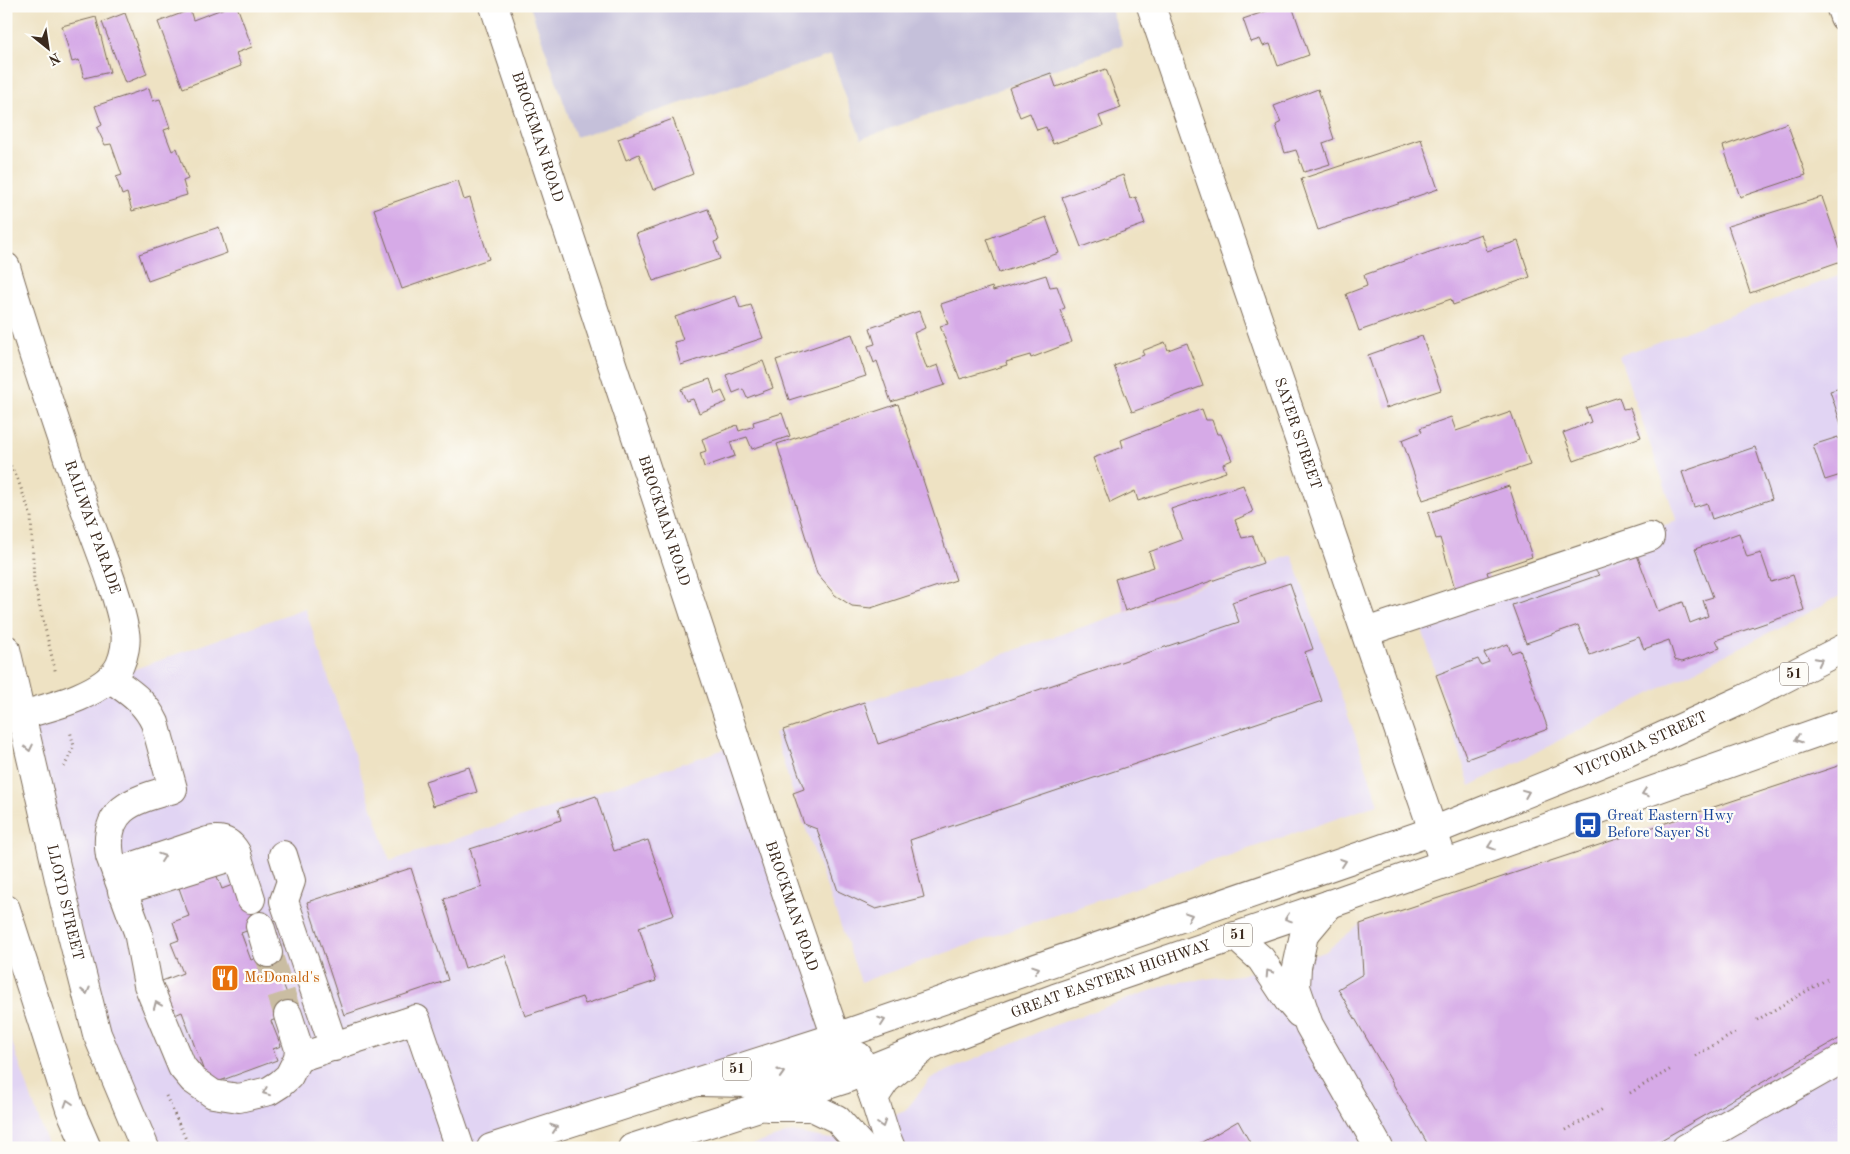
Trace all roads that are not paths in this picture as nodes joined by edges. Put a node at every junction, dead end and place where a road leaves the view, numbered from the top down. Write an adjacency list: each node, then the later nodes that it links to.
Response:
1 (494, 6): 25 (main road, BROCKMAN ROAD)
2 (1151, 6): 7 (main road, SAYER STREET)
3 (1840, 6): 4 (main road)
4 (1844, 17)
5 (6, 267): 10 (main road, RAILWAY PARADE)
6 (1650, 536): 7 (main road)
7 (1366, 632): 13 (main road, SAYER STREET)
8 (1844, 648): 13 (main road, VICTORIA STREET / 51, one-way to 8)
9 (6, 649): 11 (main road, LLOYD STREET)
10 (110, 678): 11 (main road, RAILWAY PARADE); 16 (main road)
11 (14, 717): 35 (main road, LLOYD STREET, one-way to 35)
12 (1844, 722): 15 (main road, GREAT EASTERN HIGHWAY / 51, one-way to 15)
13 (1433, 831): 15 (main road, SAYER STREET); 25 (main road, 51, one-way to 13)
14 (284, 855): 27 (main road)
15 (1444, 863): 18 (main road, GREAT EASTERN HIGHWAY / 51)
16 (119, 882): 17 (main road, one-way to 17); 28 (main road, one-way to 16)
17 (252, 900)
18 (1330, 904): 21 (main road, GREAT EASTERN HIGHWAY / 51, one-way to 21); 24 (main road)
19 (6, 910): 34 (main road, one-way to 19)
20 (260, 926): 22 (main road)
21 (1235, 936): 24 (main road, one-way to 21); 26 (main road, GREAT EASTERN HIGHWAY / 51)
22 (268, 954)
23 (288, 1015): 28 (main road)
24 (1309, 1025): 41 (main road)
25 (836, 1037): 31 (main road, 51)
26 (927, 1046): 30 (main road, GREAT EASTERN HIGHWAY / 51); 32 (main road)
27 (334, 1047): 28 (main road); 36 (main road)
28 (298, 1058)
29 (1844, 1058): 42 (main road)
30 (865, 1071): 31 (main road, one-way to 30); 32 (main road); 33 (main road, GREAT EASTERN HIGHWAY / 51)
31 (699, 1082): 37 (main road, 51, one-way to 31)
32 (874, 1098): 40 (main road, one-way to 40)
33 (759, 1107): 38 (main road, GREAT EASTERN HIGHWAY / 51); 39 (main road)
34 (87, 1148)
35 (144, 1148)
36 (460, 1148)
37 (491, 1148)
38 (632, 1148)
39 (863, 1148)
40 (891, 1148)
41 (1379, 1148)
42 (1686, 1148)

